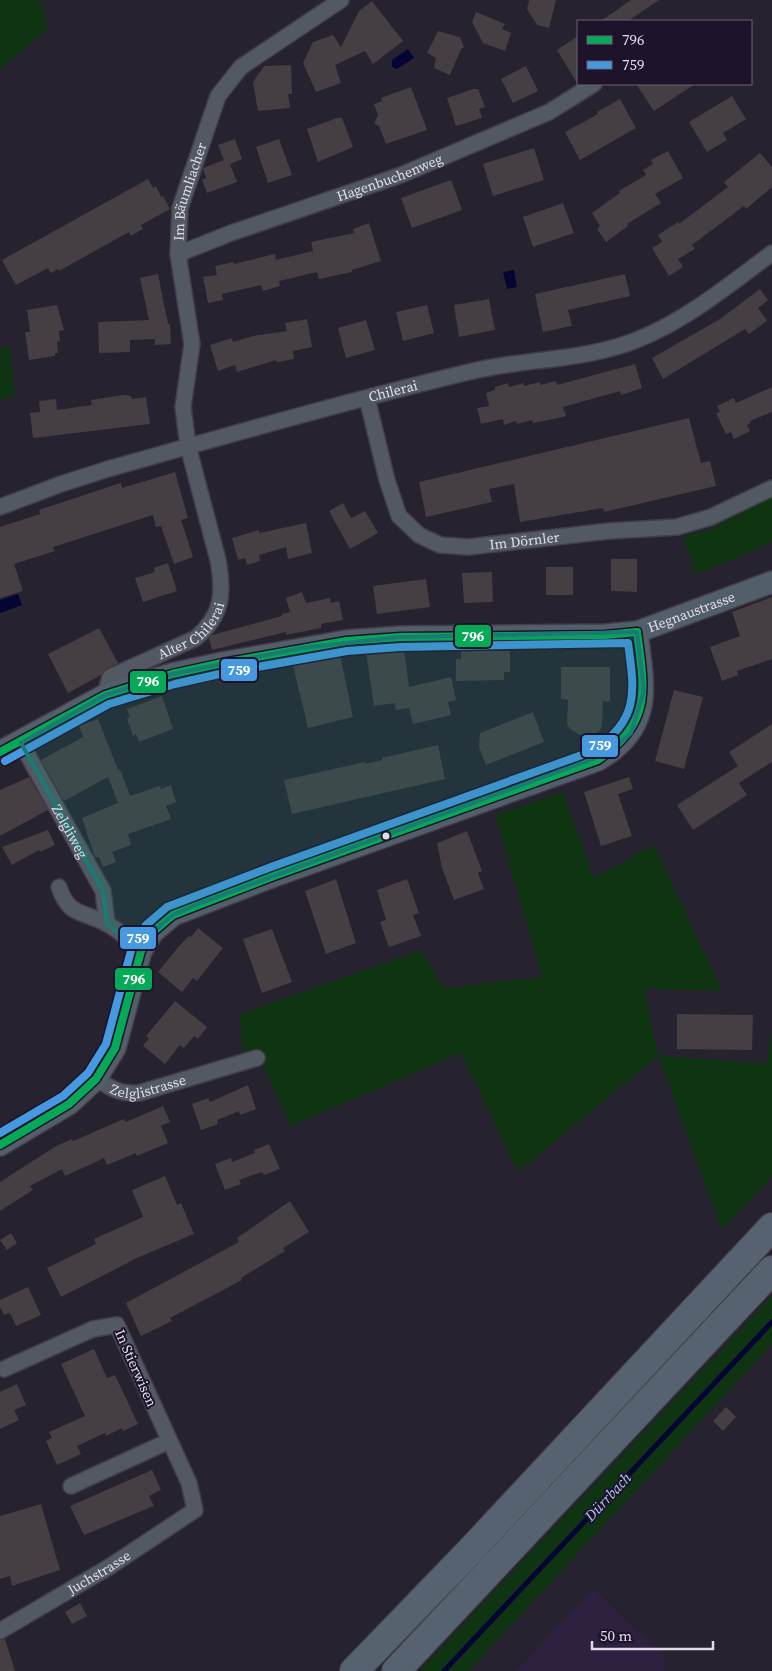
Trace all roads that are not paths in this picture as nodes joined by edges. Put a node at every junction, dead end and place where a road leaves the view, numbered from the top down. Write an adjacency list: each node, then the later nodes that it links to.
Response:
1 (341, 0): 4 (street, Im Bäumliacher)
2 (592, 85): 4 (street, Hagenbuchenweg)
3 (772, 253): 5 (street, Chilerai)
4 (178, 254): 6 (street, Im Bäumliacher)
5 (367, 398): 6 (street, Chilerai); 7 (street, Im Dörnler)
6 (188, 446): 8 (street, Chilerai); 11 (street, Alter Chilerai)
7 (772, 488)
8 (0, 507)
9 (772, 582): 10 (street, Hegnaustrasse)
10 (637, 632): 11 (street, Hegnaustrasse); 16 (street)
11 (105, 696): 12 (street, Hegnaustrasse)
12 (21, 743): 13 (street, Hegnaustrasse); 15 (street, Zelgliweg)
13 (0, 752)
14 (59, 887): 15 (street)
15 (107, 924): 16 (street)
16 (141, 950): 18 (street)
17 (258, 1058): 18 (street, Zelglistrasse)
18 (96, 1079): 19 (street, Zelglistrasse)
19 (0, 1145)
20 (772, 1227): 27 (highway)
21 (772, 1270): 28 (highway)
22 (4, 1369): 23 (street, In Stierwisen)
23 (169, 1440): 24 (street); 25 (street, In Stierwisen)
24 (71, 1486)
25 (194, 1510): 26 (street, Juchstrasse)
26 (0, 1631)
27 (354, 1671)
28 (396, 1671)

